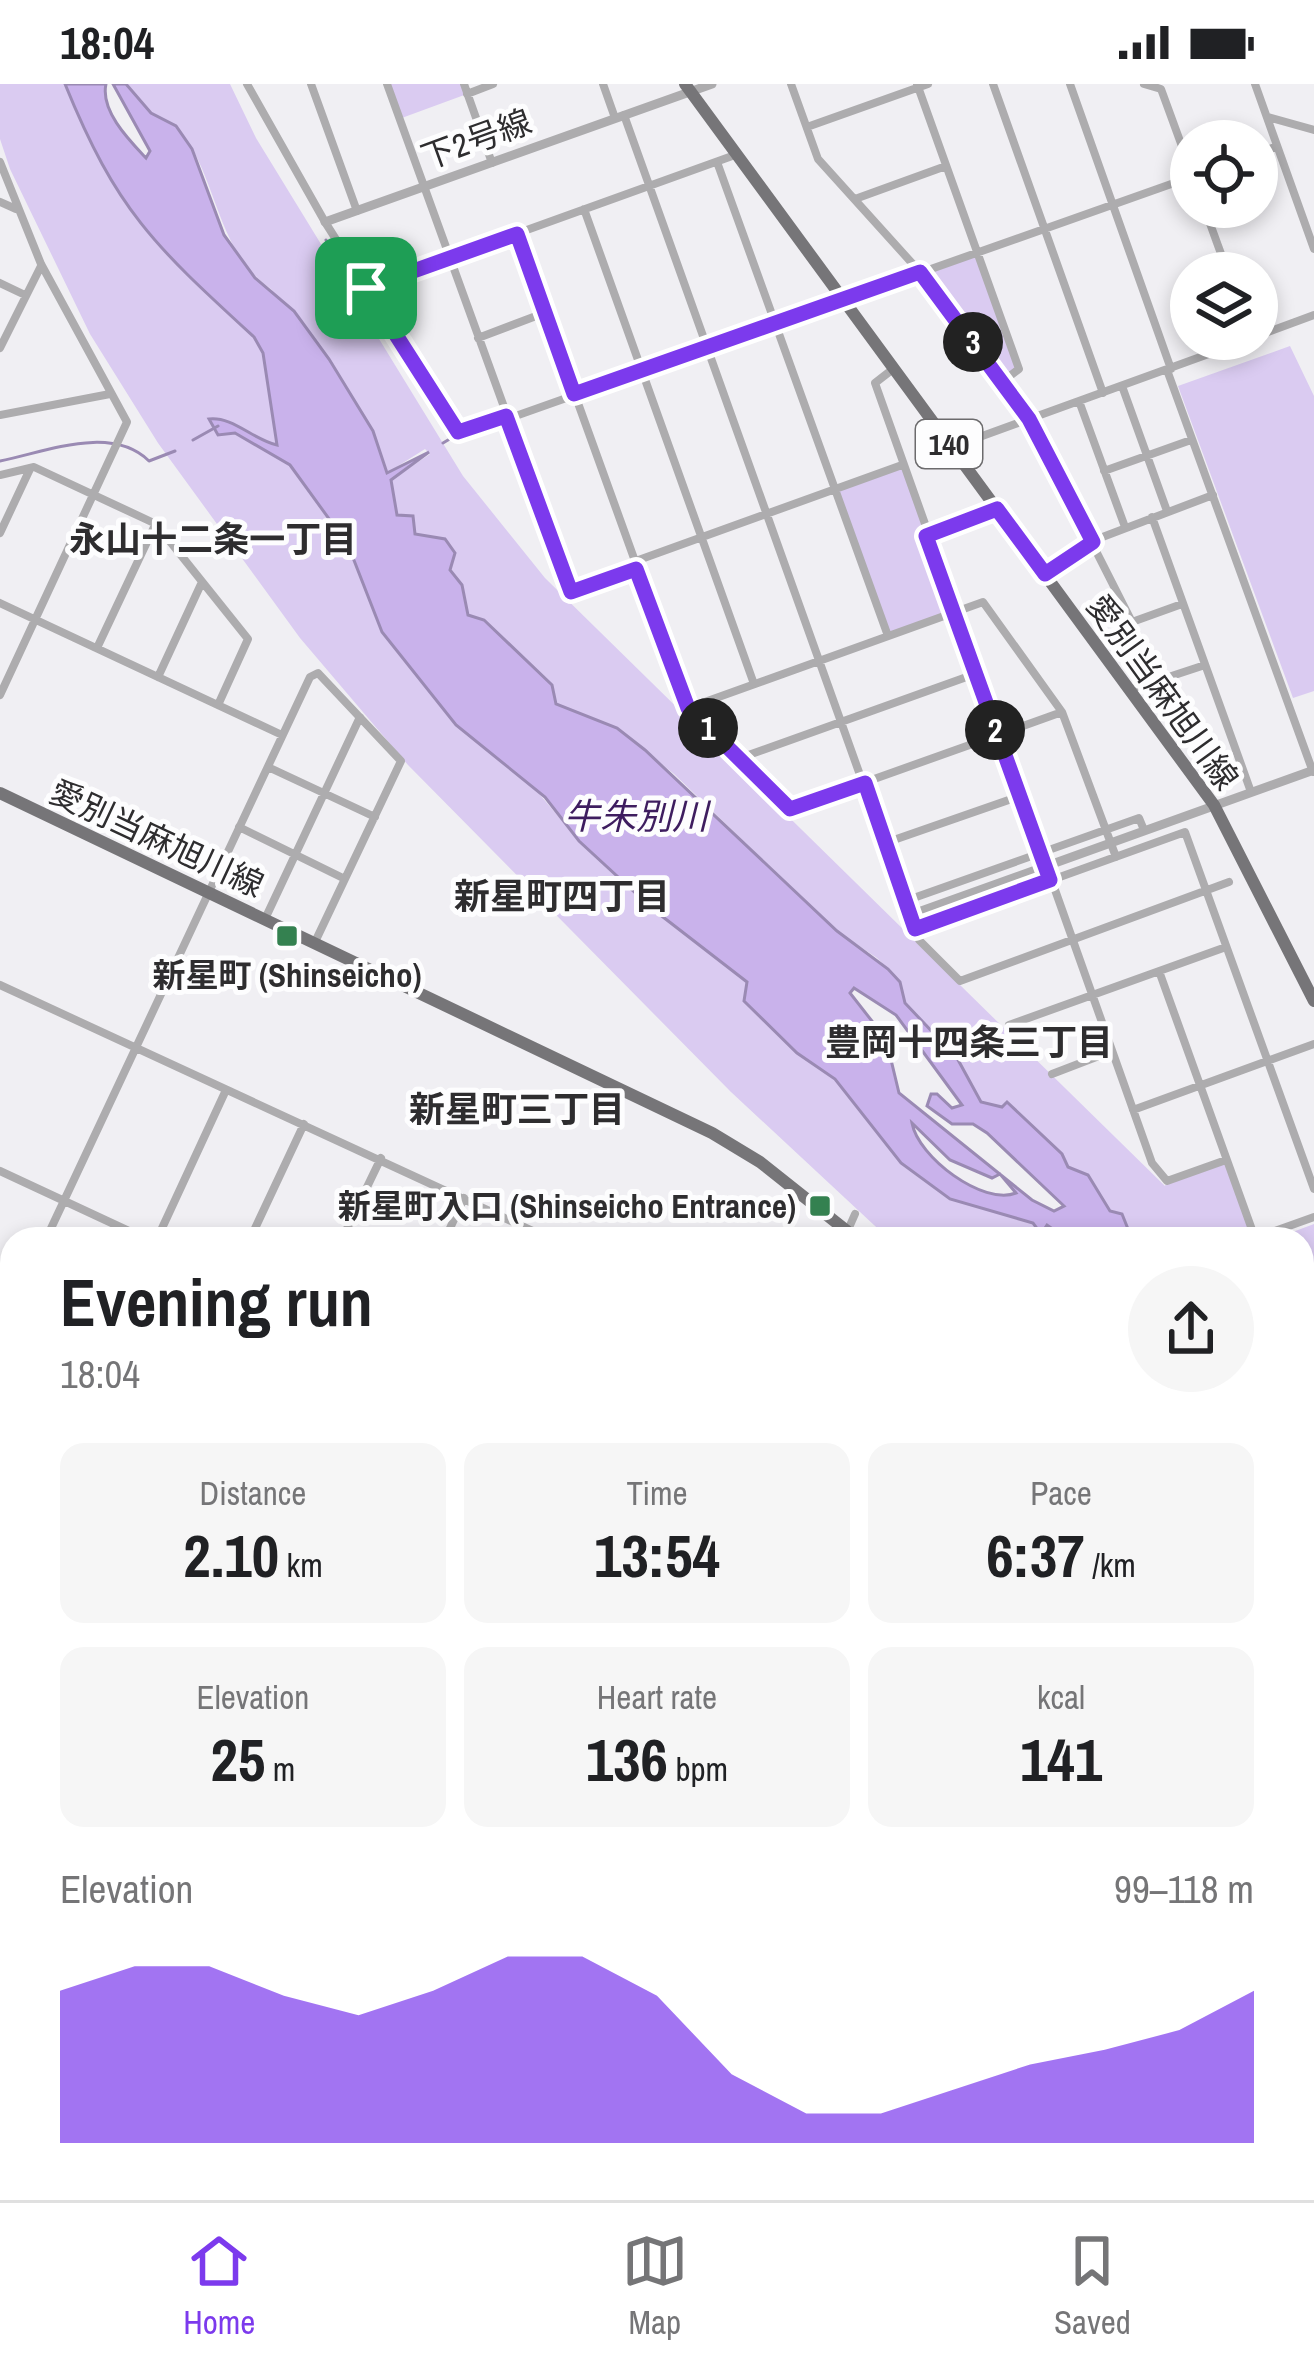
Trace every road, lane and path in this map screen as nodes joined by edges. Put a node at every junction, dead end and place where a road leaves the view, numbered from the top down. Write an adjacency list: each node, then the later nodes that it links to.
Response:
1 (247, 84): 36 (street)
2 (311, 84): 35 (street)
3 (387, 84): 29 (street)
4 (493, 84): 14 (street)
5 (603, 84): 15 (street)
6 (712, 84): 13 (street, 下2号線)
7 (791, 84): 19 (street)
8 (993, 84): 37 (street)
9 (1070, 84): 32 (street)
10 (1144, 84): 17 (street)
11 (1255, 84): 16 (street)
12 (921, 85): 19 (street); 26 (street)
13 (687, 88): 15 (street, 下2号線); 22 (main road, 愛別当麻旭川線 / 140)
14 (466, 89): 25 (street)
15 (619, 116): 25 (street, 下2号線); 28 (street)
16 (1267, 117): 18 (street); 20 (street)
17 (1172, 120)
18 (1268, 120)
19 (807, 127): 30 (street)
20 (1314, 130)
21 (1278, 149): 39 (street)
22 (735, 155): 23 (street); 47 (main road, 愛別当麻旭川線 / 140)
23 (717, 162): 28 (street); 50 (street)
24 (0, 163): 34 (street)
25 (491, 163): 29 (street, 下2号線)
26 (946, 166): 30 (street); 40 (street)
27 (1170, 182): 32 (street)
28 (649, 186): 33 (street); 53 (street)
29 (424, 187): 35 (street, 下2号線); 41 (street)
30 (855, 199): 43 (street)
31 (0, 202): 34 (street)
32 (1113, 205): 37 (street); 57 (street)
33 (584, 209): 38 (street); 58 (street)
34 (17, 210): 42 (street)
35 (357, 211): 36 (street, 下2号線)
36 (326, 222): 45 (street)
37 (1045, 229): 40 (street); 61 (street)
38 (517, 234): 41 (street); 48 (street)
39 (1314, 249)
40 (976, 253): 43 (street); 59 (street)
41 (449, 258): 45 (street); 52 (street)
42 (41, 264): 46 (street); 62 (street)
43 (920, 272): 47 (street); 59 (street)
44 (0, 283): 46 (street)
45 (366, 288): 66 (street)
46 (25, 295): 54 (street)
47 (840, 299): 50 (street); 56 (main road, 愛別当麻旭川線 / 140)
48 (544, 314): 52 (street); 63 (street)
49 (1314, 315): 51 (street)
50 (775, 322): 53 (street); 75 (street)
51 (1278, 329)
52 (478, 338): 66 (street)
53 (708, 346): 58 (street); 80 (street)
54 (0, 348)
55 (1193, 360): 57 (street)
56 (893, 369): 69 (main road, 愛別当麻旭川線 / 140); 71 (street)
57 (1169, 369): 60 (street); 68 (street)
58 (641, 371): 63 (street); 86 (street)
59 (1002, 382): 67 (street)
60 (1122, 386): 61 (street); 70 (street)
61 (1103, 393): 64 (street)
62 (110, 394): 65 (street); 76 (street)
63 (574, 394): 66 (street); 88 (street)
64 (1079, 401): 67 (street); 73 (street)
65 (0, 415)
66 (506, 418): 88 (street)
67 (1029, 419): 69 (street); 87 (street)
68 (1191, 440): 70 (street); 77 (street)
69 (951, 447): 78 (main road, 愛別当麻旭川線 / 140)
70 (1148, 456): 73 (street); 79 (street)
71 (902, 465): 75 (street); 85 (street)
72 (31, 468): 74 (street); 76 (street); 84 (street)
73 (1104, 471): 83 (street)
74 (0, 475)
75 (835, 490): 80 (street); 95 (street)
76 (93, 494): 82 (street); 94 (street)
77 (1213, 495): 79 (street); 113 (street)
78 (997, 509): 85 (street); 89 (main road, 愛別当麻旭川線 / 140)
79 (1167, 511): 81 (street)
80 (767, 514): 86 (street); 97 (street)
81 (1152, 517): 83 (street); 92 (street)
82 (156, 524): 90 (street); 96 (street)
83 (1125, 527): 87 (street)
84 (0, 533)
85 (926, 536): 93 (street)
86 (701, 538): 88 (street); 101 (street)
87 (1093, 542): 89 (street); 92 (street)
88 (635, 566): 105 (street)
89 (1045, 574): 102 (main road, 愛別当麻旭川線 / 140)
90 (202, 582): 100 (street); 104 (street)
91 (0, 603): 94 (street)
92 (1182, 604): 98 (street)
93 (954, 612): 95 (street); 99 (street); 106 (street)
94 (35, 620): 96 (street); 103 (street)
95 (888, 635): 97 (street)
96 (97, 648): 100 (street)
97 (820, 660): 101 (street); 108 (street)
98 (1204, 665): 102 (street); 116 (street)
99 (975, 674): 108 (street); 110 (street)
100 (158, 676): 104 (street)
101 (754, 684): 105 (street)
102 (1129, 690): 119 (main road, 愛別当麻旭川線 / 140)
103 (0, 695)
104 (218, 705): 109 (street)
105 (688, 708): 111 (street)
106 (1062, 712): 110 (street); 122 (street)
107 (360, 717): 109 (street); 115 (street); 120 (street)
108 (842, 721): 111 (street); 114 (street)
109 (282, 735): 112 (street)
110 (998, 736): 114 (street); 118 (street)
111 (739, 759): 114 (street)
112 (268, 767): 115 (street); 121 (street)
113 (1314, 771): 116 (street)
114 (865, 783): 124 (street)
115 (322, 792): 120 (street); 127 (street)
116 (1251, 792): 119 (street)
117 (0, 793): 136 (main road, 愛別当麻旭川線)
118 (1020, 796): 124 (street); 126 (street)
119 (1214, 805): 123 (street); 148 (main road, 愛別当麻旭川線 / 140)
120 (375, 818): 131 (street)
121 (239, 827): 127 (street); 136 (street)
122 (1106, 830): 123 (street); 125 (street); 126 (street)
123 (1144, 830): 125 (street)
124 (886, 843): 137 (street)
125 (1111, 843): 128 (street); 129 (street)
126 (1040, 854): 129 (street); 130 (street)
127 (294, 855): 131 (street); 140 (street)
128 (1116, 857): 132 (street); 135 (street)
129 (1045, 867): 132 (street); 134 (street)
130 (973, 878): 134 (street); 137 (street)
131 (345, 879): 143 (street)
132 (1050, 880): 138 (street); 142 (street)
133 (1229, 882): 135 (street)
134 (977, 891): 138 (street); 139 (street)
135 (1206, 891): 142 (street); 144 (street)
136 (208, 892): 140 (main road, 愛別当麻旭川線); 151 (street)
137 (905, 902): 139 (street)
138 (982, 905): 141 (street)
139 (910, 915): 141 (street)
140 (265, 919): 143 (main road, 愛別当麻旭川線)
141 (915, 929): 142 (street)
142 (1071, 939): 147 (street)
143 (315, 942): 173 (main road, 愛別当麻旭川線)
144 (1226, 947): 145 (street); 153 (street)
145 (1159, 971): 147 (street); 155 (street)
146 (0, 985): 151 (street)
147 (1092, 995): 149 (street); 152 (street)
148 (1314, 1001)
149 (1009, 1025)
150 (1314, 1044): 153 (street)
151 (136, 1047): 156 (street); 164 (street)
152 (1112, 1051): 154 (street); 157 (street)
153 (1268, 1061): 155 (street); 162 (street)
154 (1052, 1074)
155 (1200, 1084): 157 (street); 160 (street)
156 (226, 1090): 158 (street); 168 (street)
157 (1132, 1110): 160 (street)
158 (304, 1124): 159 (street); 169 (street)
159 (381, 1158): 163 (street); 170 (street)
160 (1226, 1160): 175 (street)
161 (0, 1171): 164 (street)
162 (1314, 1189)
163 (464, 1198): 171 (street); 172 (street)
164 (64, 1201): 166 (street); 167 (street)
165 (854, 1214): 174 (street)
166 (52, 1227)
167 (120, 1227)
168 (163, 1227)
169 (256, 1227)
170 (348, 1227)
171 (451, 1227)
172 (525, 1227)
173 (839, 1227)
174 (852, 1227)
175 (1251, 1227)

